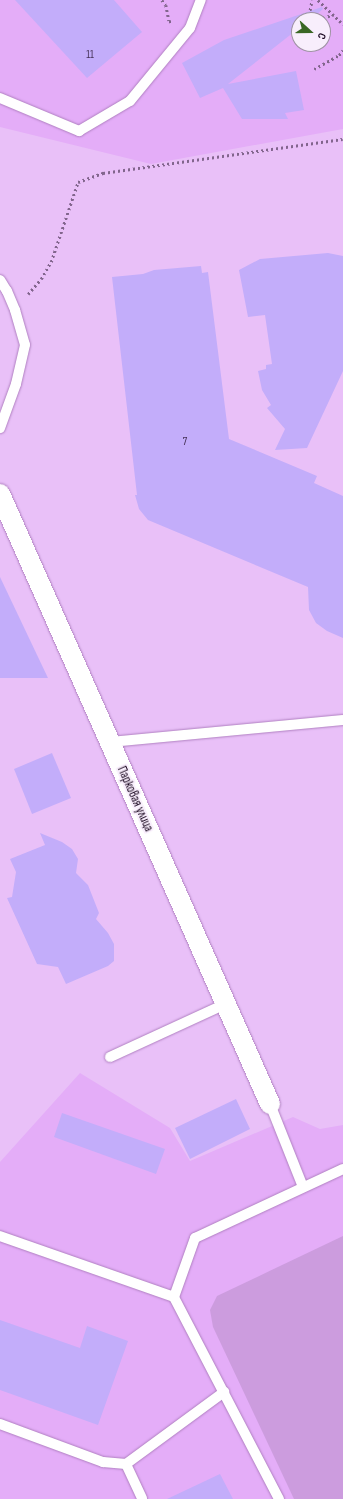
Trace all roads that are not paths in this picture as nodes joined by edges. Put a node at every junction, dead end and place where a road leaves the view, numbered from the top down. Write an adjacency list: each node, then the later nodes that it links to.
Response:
1 (201, 0): 2 (lane)
2 (0, 98)
3 (0, 280): 4 (lane)
4 (0, 428)
5 (0, 494): 7 (street, Парковая улица)
6 (343, 720): 7 (lane)
7 (110, 742): 8 (street, Парковая улица)
8 (225, 1004): 9 (lane); 10 (street, Парковая улица)
9 (110, 1057)
10 (270, 1104): 12 (lane)
11 (343, 1169): 12 (lane)
12 (303, 1187): 14 (lane)
13 (0, 1236): 14 (lane)
14 (174, 1297): 15 (lane)
15 (224, 1392): 17 (lane); 19 (lane)
16 (0, 1424): 17 (lane)
17 (126, 1464): 18 (lane)
18 (142, 1499)
19 (279, 1499)

